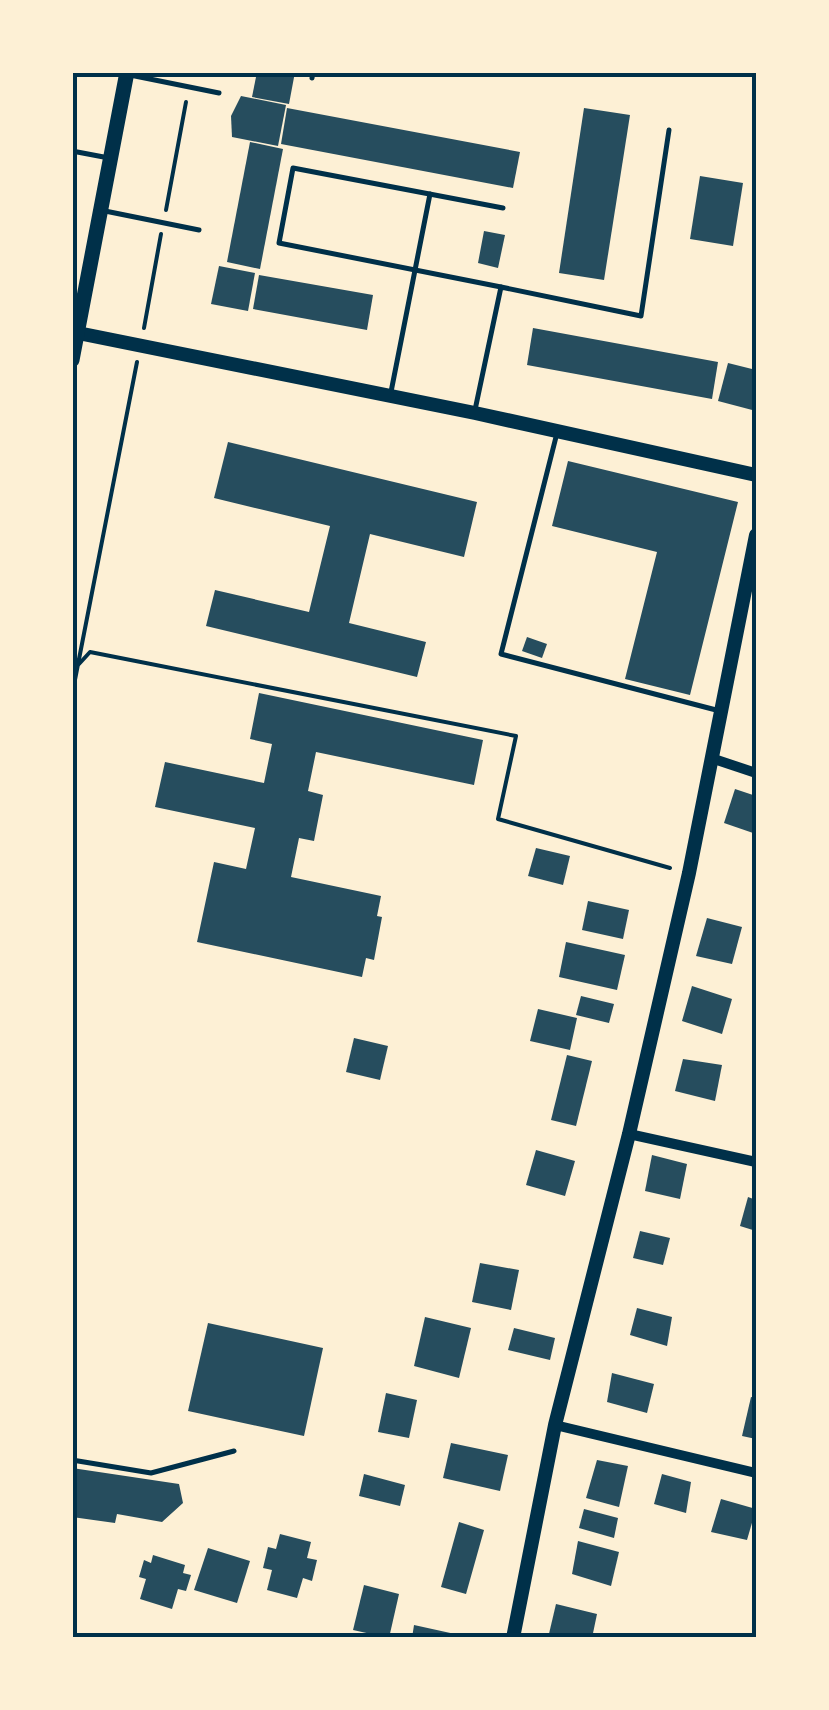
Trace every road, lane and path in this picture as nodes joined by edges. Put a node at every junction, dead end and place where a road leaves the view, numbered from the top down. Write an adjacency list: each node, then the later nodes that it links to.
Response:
1 (127, 73): 2 (lane); 6 (main road)
2 (189, 86): 3 (lane); 10 (path)
3 (220, 93)
4 (669, 130): 13 (lane)
5 (72, 151): 6 (lane)
6 (111, 158): 9 (main road)
7 (430, 194): 8 (lane); 12 (lane); 12 (lane)
8 (503, 208)
9 (102, 211): 10 (lane); 14 (main road)
10 (164, 223): 11 (lane); 15 (path)
11 (199, 230)
12 (414, 269): 13 (lane); 17 (lane)
13 (501, 287): 18 (lane)
14 (78, 333): 15 (street); 16 (main road)
15 (141, 345): 17 (street); 22 (path)
16 (72, 360)
17 (390, 395): 18 (street)
18 (475, 412): 19 (street)
19 (558, 432): 20 (street); 24 (lane)
20 (756, 475)
21 (756, 534): 24 (street)
22 (76, 663): 23 (path); 27 (path)
23 (72, 696)
24 (723, 712): 25 (street)
25 (714, 758): 26 (street); 27 (street)
26 (756, 773)
27 (689, 873): 28 (street)
28 (628, 1134): 29 (street); 30 (street)
29 (756, 1162)
30 (555, 1425): 33 (street); 34 (street)
31 (234, 1452): 32 (lane)
32 (72, 1460)
33 (756, 1473)
34 (512, 1638)

